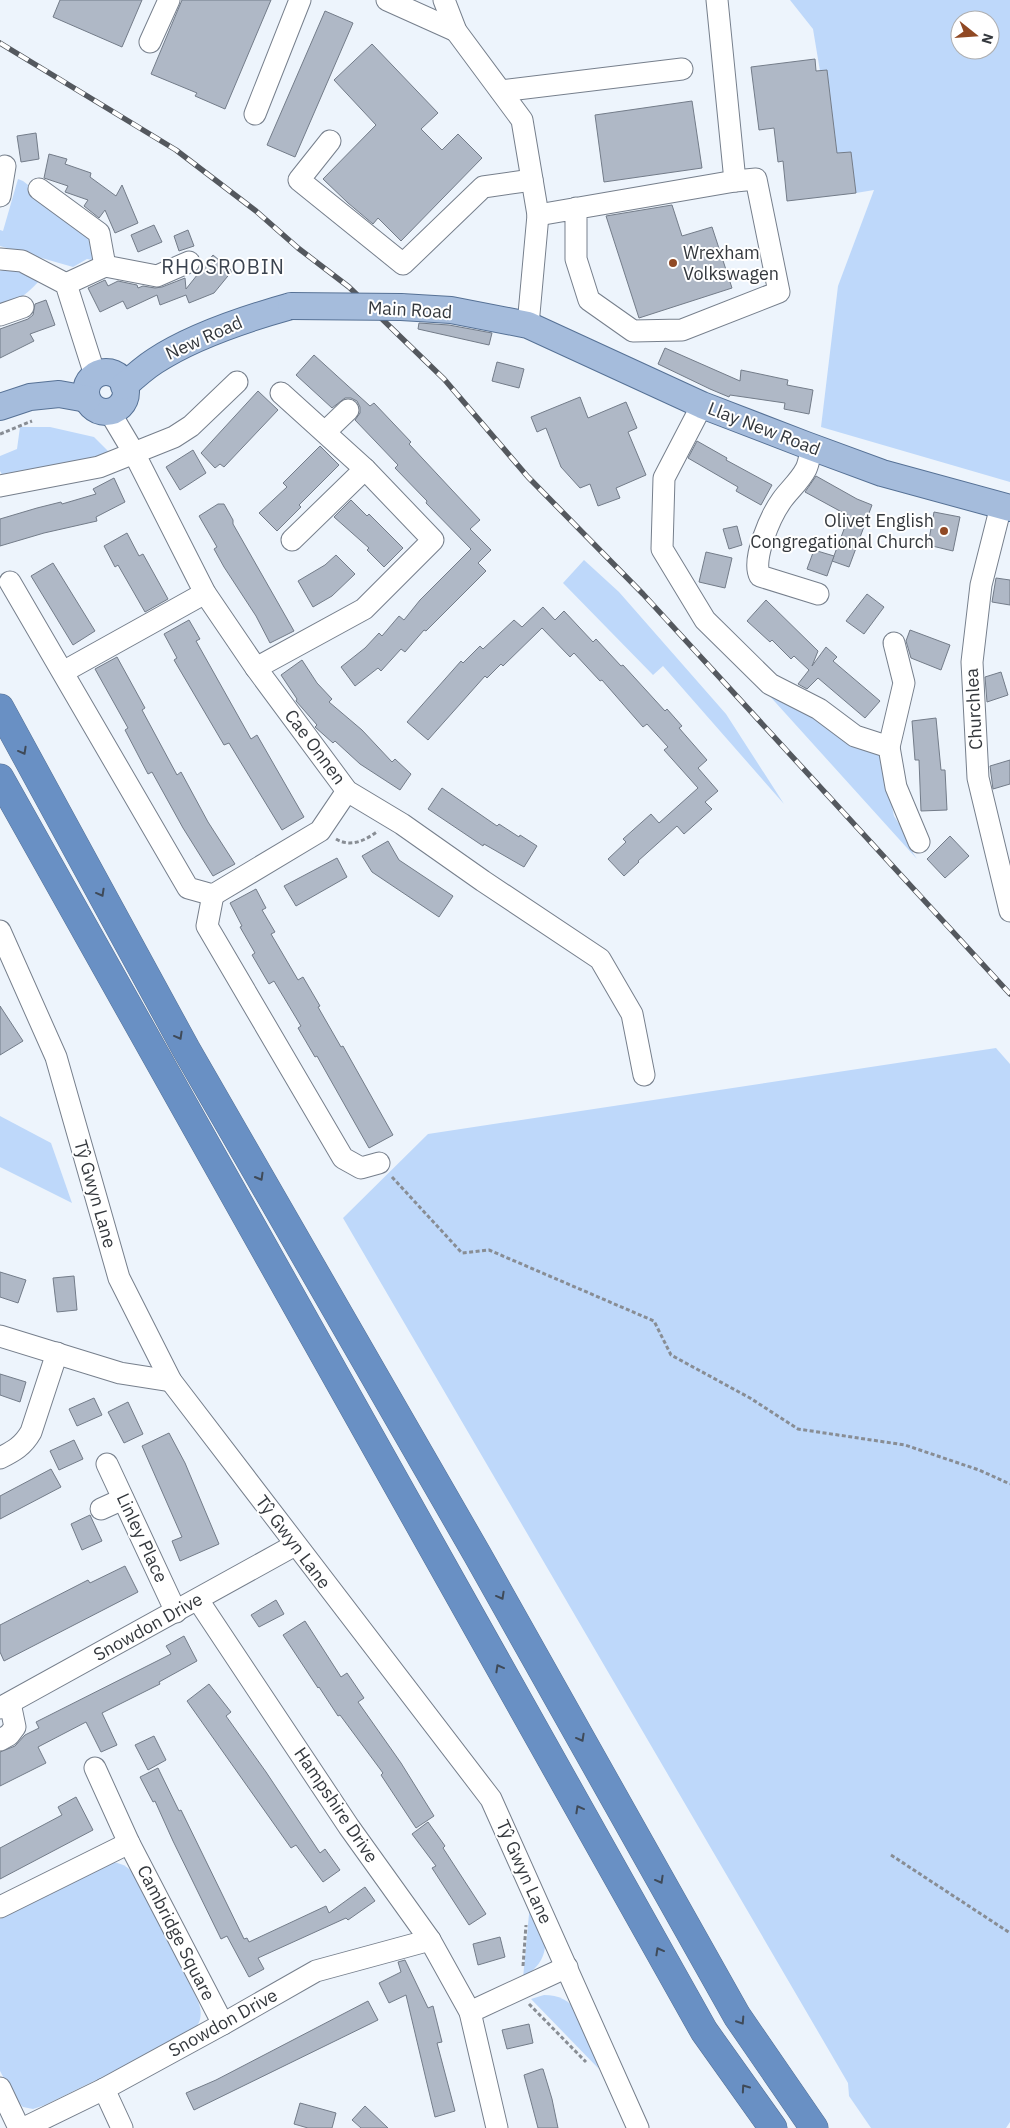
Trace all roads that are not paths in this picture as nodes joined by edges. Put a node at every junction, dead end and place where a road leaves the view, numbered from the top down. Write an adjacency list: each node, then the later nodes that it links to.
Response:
1 (169, 0): 7 (street)
2 (300, 0): 10 (street)
3 (387, 0): 6 (street)
4 (444, 0): 6 (street)
5 (717, 0): 14 (street)
6 (456, 31): 9 (street)
7 (150, 42)
8 (682, 70): 9 (street)
9 (501, 91): 13 (street)
10 (255, 114)
11 (330, 141): 13 (street)
12 (5, 166): 16 (street)
13 (532, 180): 18 (street)
14 (735, 180): 17 (street); 17 (street)
15 (39, 189): 21 (street)
16 (0, 196)
17 (576, 208): 18 (street)
18 (538, 215): 26 (street)
19 (0, 259): 22 (street)
20 (188, 262): 21 (street)
21 (105, 266): 22 (street)
22 (66, 284): 29 (street, Cae Onnen)
23 (292, 306): 26 (main road, Main Road, bridge); 29 (main road, New Road)
24 (23, 307): 25 (street)
25 (0, 315)
26 (528, 325): 30 (main road, Llay New Road)
27 (237, 382): 35 (street)
28 (281, 393): 33 (street)
29 (97, 395): 31 (main road, New Road); 35 (street, Cae Onnen)
30 (702, 405): 34 (main road, Llay New Road); 47 (street)
31 (0, 407)
32 (348, 410): 33 (street)
33 (325, 432): 36 (street)
34 (812, 447): 38 (main road, Llay New Road); 42 (street)
35 (134, 453): 37 (street); 41 (street, Cae Onnen)
36 (365, 469): 39 (street); 44 (street)
37 (0, 486)
38 (1005, 507): 52 (street, Churchlea)
39 (292, 540)
40 (10, 582): 45 (street)
41 (205, 593): 44 (street, Cae Onnen); 45 (street)
42 (818, 594)
43 (894, 643): 47 (street)
44 (256, 668): 49 (street, Cae Onnen)
45 (64, 672): 51 (street)
46 (0, 708): 83 (highway, one-way to 83)
47 (888, 747): 50 (street)
48 (0, 778): 82 (highway, one-way to 48)
49 (347, 791): 51 (street); 54 (street, Cae Onnen)
50 (919, 842)
51 (213, 895): 55 (street)
52 (1010, 911)
53 (0, 932): 58 (street, Tŷ Gwyn Lane)
54 (644, 1075)
55 (384, 1168)
56 (0, 1336): 57 (street)
57 (57, 1353): 58 (street); 59 (street)
58 (171, 1380): 63 (street, Tŷ Gwyn Lane)
59 (0, 1458)
60 (107, 1464): 61 (street, Linley Place)
61 (123, 1498): 62 (street); 65 (street, Linley Place)
62 (101, 1509)
63 (295, 1545): 64 (street, Snowdon Drive); 72 (street, Tŷ Gwyn Lane)
64 (198, 1600): 65 (street, Snowdon Drive); 71 (street, Hampshire Drive)
65 (176, 1612): 66 (street, Snowdon Drive)
66 (5, 1705): 67 (street)
67 (0, 1740)
68 (95, 1768): 69 (street, Cambridge Square)
69 (128, 1842): 70 (street); 74 (street, Cambridge Square)
70 (0, 1907)
71 (430, 1940): 73 (street, Hampshire Drive); 74 (street, Snowdon Drive)
72 (567, 1967): 73 (street); 81 (street, Tŷ Gwyn Lane)
73 (470, 2012): 80 (street, Hampshire Drive)
74 (223, 2024): 76 (street, Snowdon Drive)
75 (0, 2088): 77 (street)
76 (104, 2089): 78 (street, Snowdon Drive); 79 (street)
77 (20, 2128)
78 (24, 2128)
79 (122, 2128)
80 (497, 2128)
81 (638, 2128)
82 (773, 2128)
83 (814, 2128)

